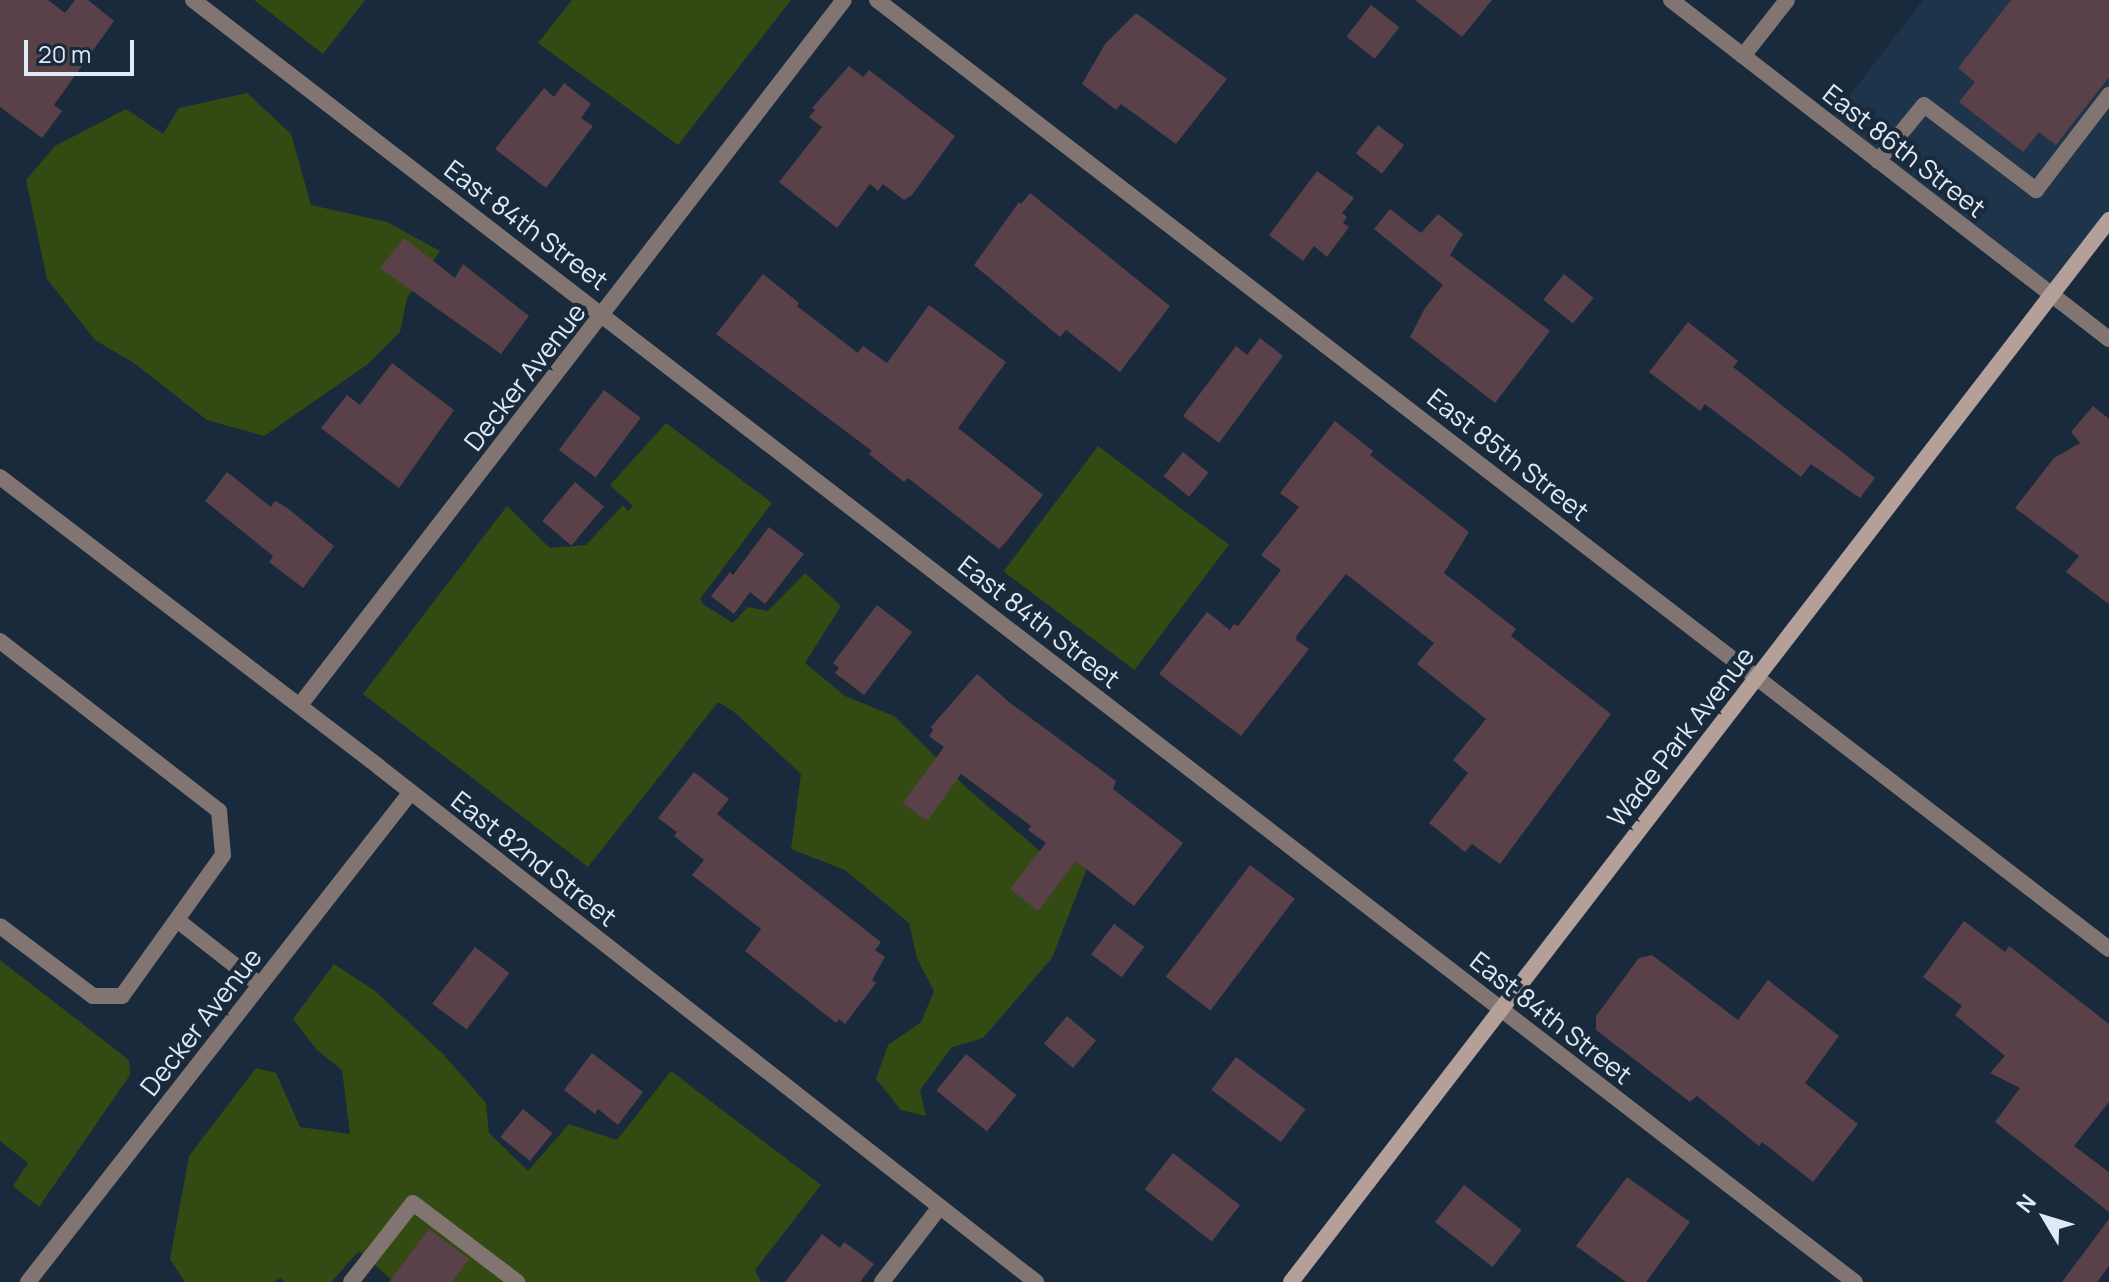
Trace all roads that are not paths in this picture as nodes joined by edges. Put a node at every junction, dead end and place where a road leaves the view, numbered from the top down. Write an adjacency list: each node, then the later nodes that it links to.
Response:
1 (193, 0): 11 (street, East 84th Street)
2 (844, 0): 11 (street, Decker Avenue)
3 (877, 0): 15 (street, East 85th Street)
4 (1671, 0): 6 (street, East 86th Street)
5 (1787, 0): 6 (street)
6 (1743, 56): 8 (street, East 86th Street)
7 (2109, 95): 8 (street)
8 (1878, 161): 10 (street, East 86th Street)
9 (2109, 220): 10 (street, Wade Park Avenue)
10 (2050, 294): 12 (street, East 86th Street); 15 (street, Wade Park Avenue)
11 (604, 315): 16 (street, Decker Avenue); 22 (street, East 84th Street)
12 (2109, 339)
13 (0, 477): 16 (street, East 82nd Street)
14 (0, 641): 18 (street)
15 (1757, 678): 20 (street, East 85th Street); 22 (street, Wade Park Avenue)
16 (300, 705): 17 (street, East 82nd Street)
17 (411, 792): 21 (street, Decker Avenue); 23 (street, East 82nd Street)
18 (177, 920): 19 (street); 21 (street)
19 (0, 926)
20 (2109, 949)
21 (260, 985): 24 (street, Decker Avenue)
22 (1500, 1009): 29 (street, Wade Park Avenue); 30 (street, East 84th Street)
23 (939, 1208): 27 (street); 28 (street, East 82nd Street)
24 (28, 1282)
25 (351, 1282): 26 (street)
26 (517, 1282)
27 (882, 1282)
28 (1036, 1282)
29 (1291, 1282)
30 (1855, 1282)

